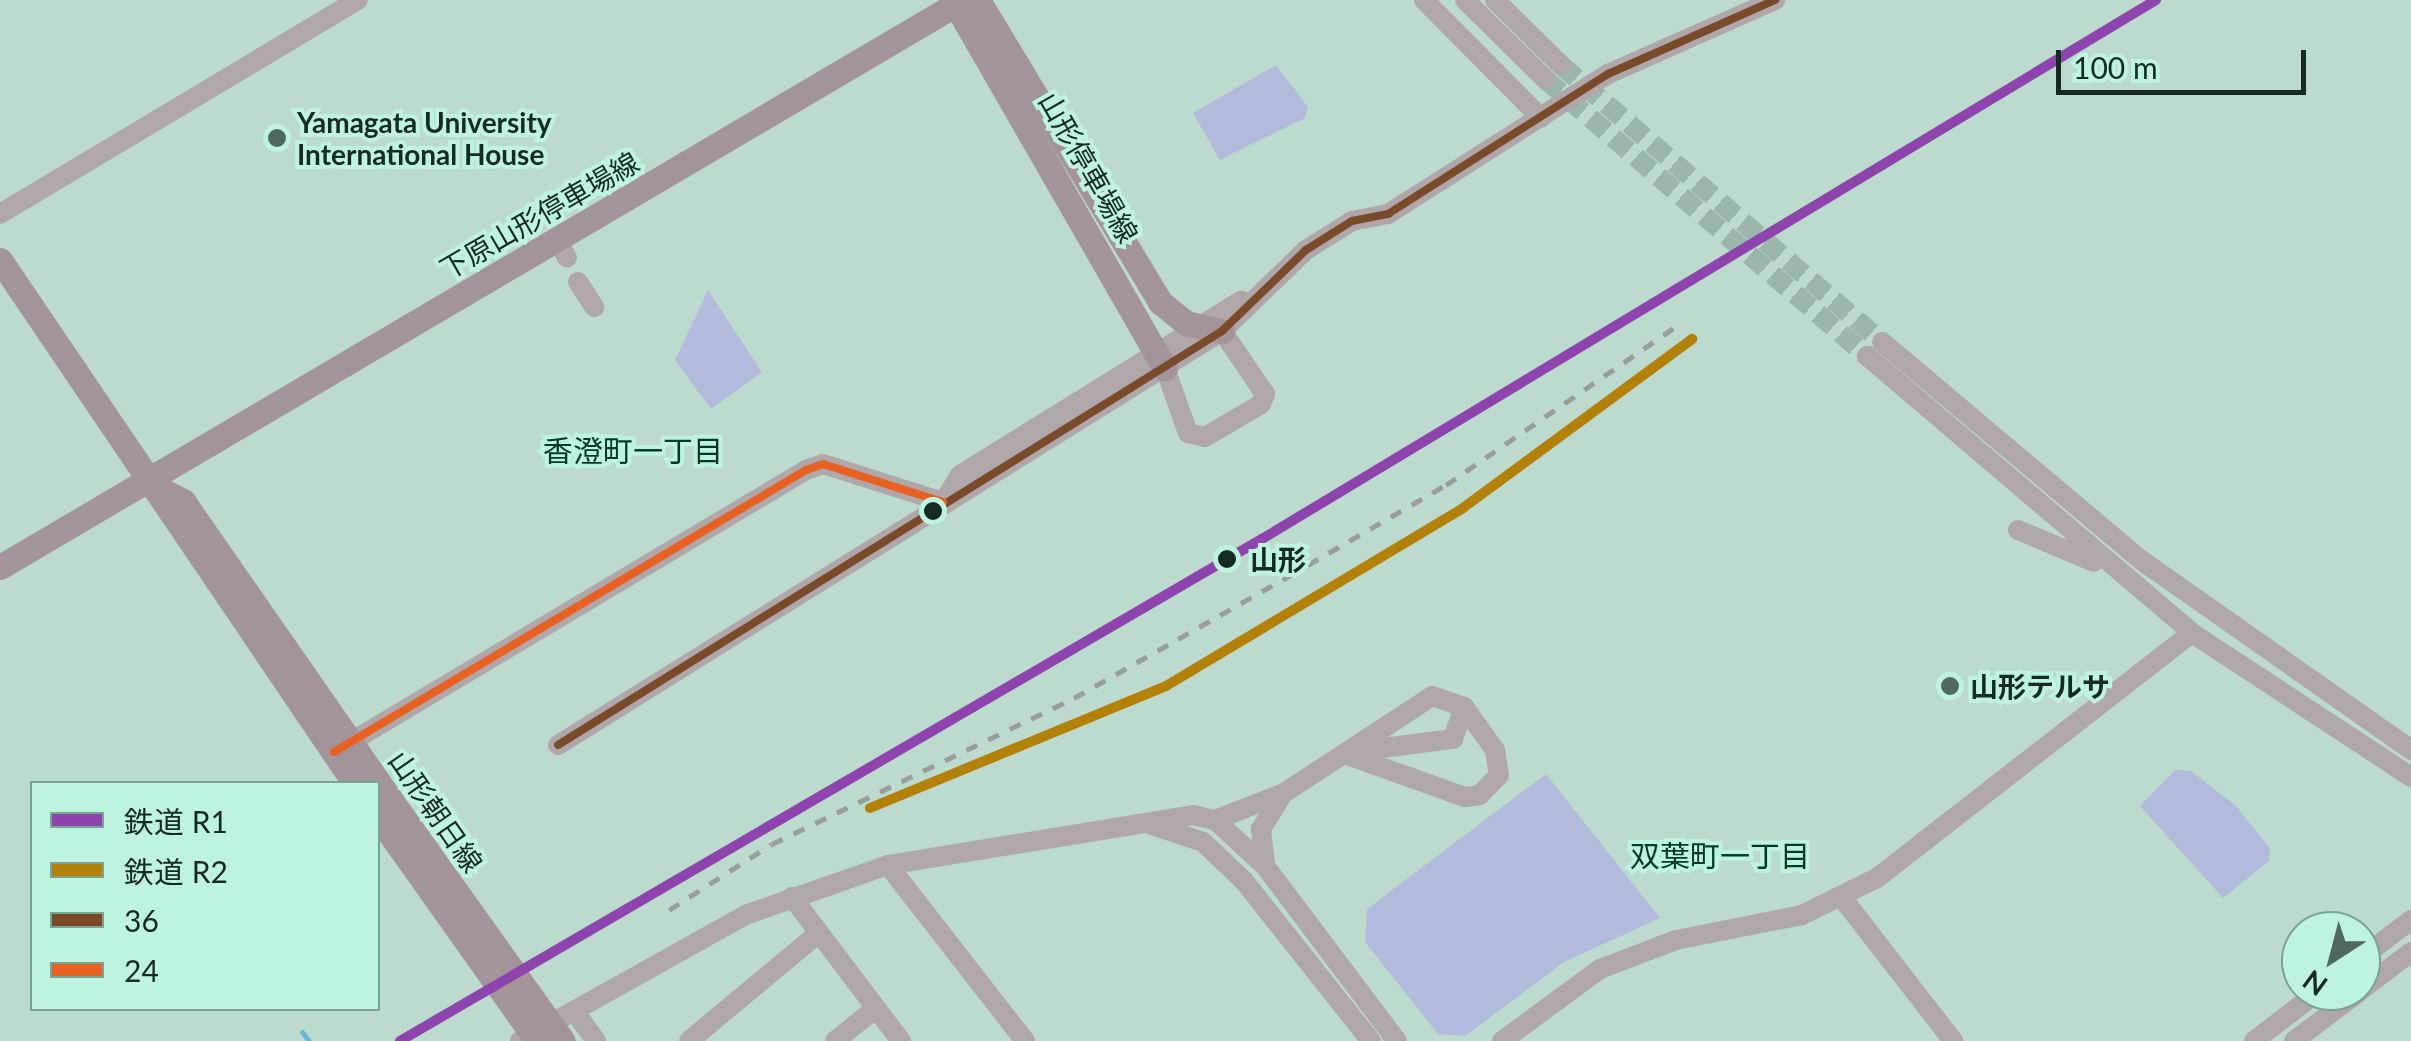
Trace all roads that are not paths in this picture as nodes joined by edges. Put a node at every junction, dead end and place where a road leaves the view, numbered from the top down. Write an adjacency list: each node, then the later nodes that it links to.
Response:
1 (358, 0): 8 (street)
2 (1424, 0): 7 (street)
3 (1465, 0): 4 (street)
4 (1496, 0)
5 (1775, 0): 7 (street)
6 (963, 1): 12 (main road, 山形停車場線); 13 (main road, 山形停車場線); 14 (main road, 下原山形停車場線)
7 (1541, 118): 12 (street)
8 (0, 214)
9 (0, 260): 14 (main road, 山形朝日線)
10 (578, 282): 11 (street)
11 (594, 307)
12 (1213, 328): 13 (street); 13 (street)
13 (1164, 359): 15 (street)
14 (146, 482): 17 (main road); 22 (main road, 山形朝日線)
15 (943, 502): 21 (street); 22 (street)
16 (2038, 508): 18 (street); 18 (street); 23 (street)
17 (0, 567)
18 (2111, 569): 19 (street)
19 (2192, 634): 25 (street); 38 (street)
20 (1464, 707): 24 (street); 24 (street); 24 (street)
21 (558, 745)
22 (342, 747): 26 (main road, 山形朝日線); 27 (main road, 山形朝日線)
23 (2411, 750)
24 (1350, 756): 28 (street)
25 (2411, 777)
26 (354, 781)
27 (365, 781)
28 (1284, 794): 30 (street); 35 (street)
29 (383, 807): 49 (main road, 山形朝日線, bridge); 50 (main road, 山形朝日線, bridge)
30 (1248, 812): 31 (street); 33 (street)
31 (1215, 820): 32 (street); 33 (street)
32 (1138, 822): 34 (street); 36 (street)
33 (1234, 834): 35 (street); 36 (street)
34 (888, 864): 37 (street); 55 (street)
35 (1265, 866): 57 (street)
36 (1244, 881): 56 (street)
37 (792, 897): 40 (street); 47 (street)
38 (1842, 899): 58 (street); 59 (street)
39 (2410, 920): 41 (street)
40 (816, 935): 44 (street); 52 (street)
41 (2381, 942)
42 (2411, 952): 43 (street)
43 (2381, 974)
44 (875, 1009): 53 (street); 54 (street)
45 (2293, 1011): 60 (street)
46 (2333, 1011): 61 (street)
47 (575, 1012): 48 (street); 51 (street)
48 (520, 1041)
49 (537, 1041)
50 (563, 1041)
51 (596, 1041)
52 (690, 1041)
53 (835, 1041)
54 (900, 1041)
55 (1026, 1041)
56 (1371, 1041)
57 (1397, 1041)
58 (1502, 1041)
59 (1953, 1041)
60 (2254, 1041)
61 (2294, 1041)

